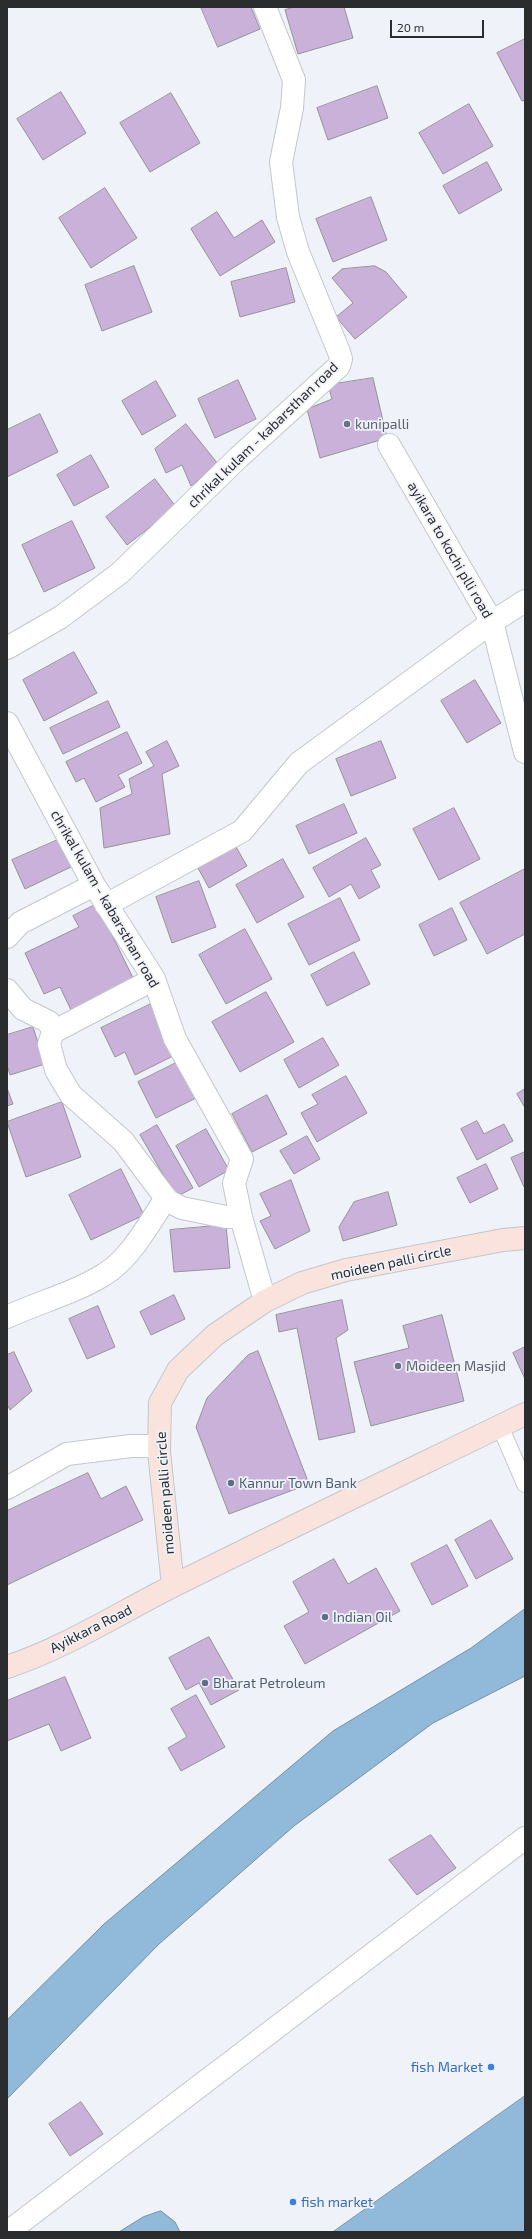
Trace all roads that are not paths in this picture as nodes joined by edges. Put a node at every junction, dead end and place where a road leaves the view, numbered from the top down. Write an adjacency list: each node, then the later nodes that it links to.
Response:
1 (265, 7): 5 (street, chrikal kulam - kabarsthan road)
2 (389, 445): 4 (street, ayikara to kochi plli road)
3 (525, 601): 4 (street)
4 (492, 622): 7 (street, ayikara to kochi plli road); 9 (street)
5 (7, 648)
6 (7, 723): 8 (street, chrikal kulam - kabarsthan road)
7 (525, 752)
8 (94, 885): 9 (street, chrikal kulam - kabarsthan road); 10 (street)
9 (106, 904): 11 (street, chrikal kulam - kabarsthan road)
10 (7, 937)
11 (154, 979): 13 (street); 15 (street, chrikal kulam - kabarsthan road)
12 (7, 990): 13 (street)
13 (53, 1032): 14 (street)
14 (166, 1198): 15 (street); 18 (street)
15 (241, 1217): 17 (street, chrikal kulam - kabarsthan road)
16 (525, 1238): 17 (main road, moideen palli circle)
17 (265, 1301): 21 (main road, moideen palli circle)
18 (7, 1317)
19 (525, 1414): 20 (main road)
20 (500, 1426): 22 (lane); 24 (main road)
21 (159, 1446): 23 (street); 24 (main road, moideen palli circle)
22 (525, 1484)
23 (7, 1488)
24 (173, 1586): 25 (main road, Ayikkara Road)
25 (7, 1667)
26 (525, 1838): 27 (street)
27 (8, 2232)

